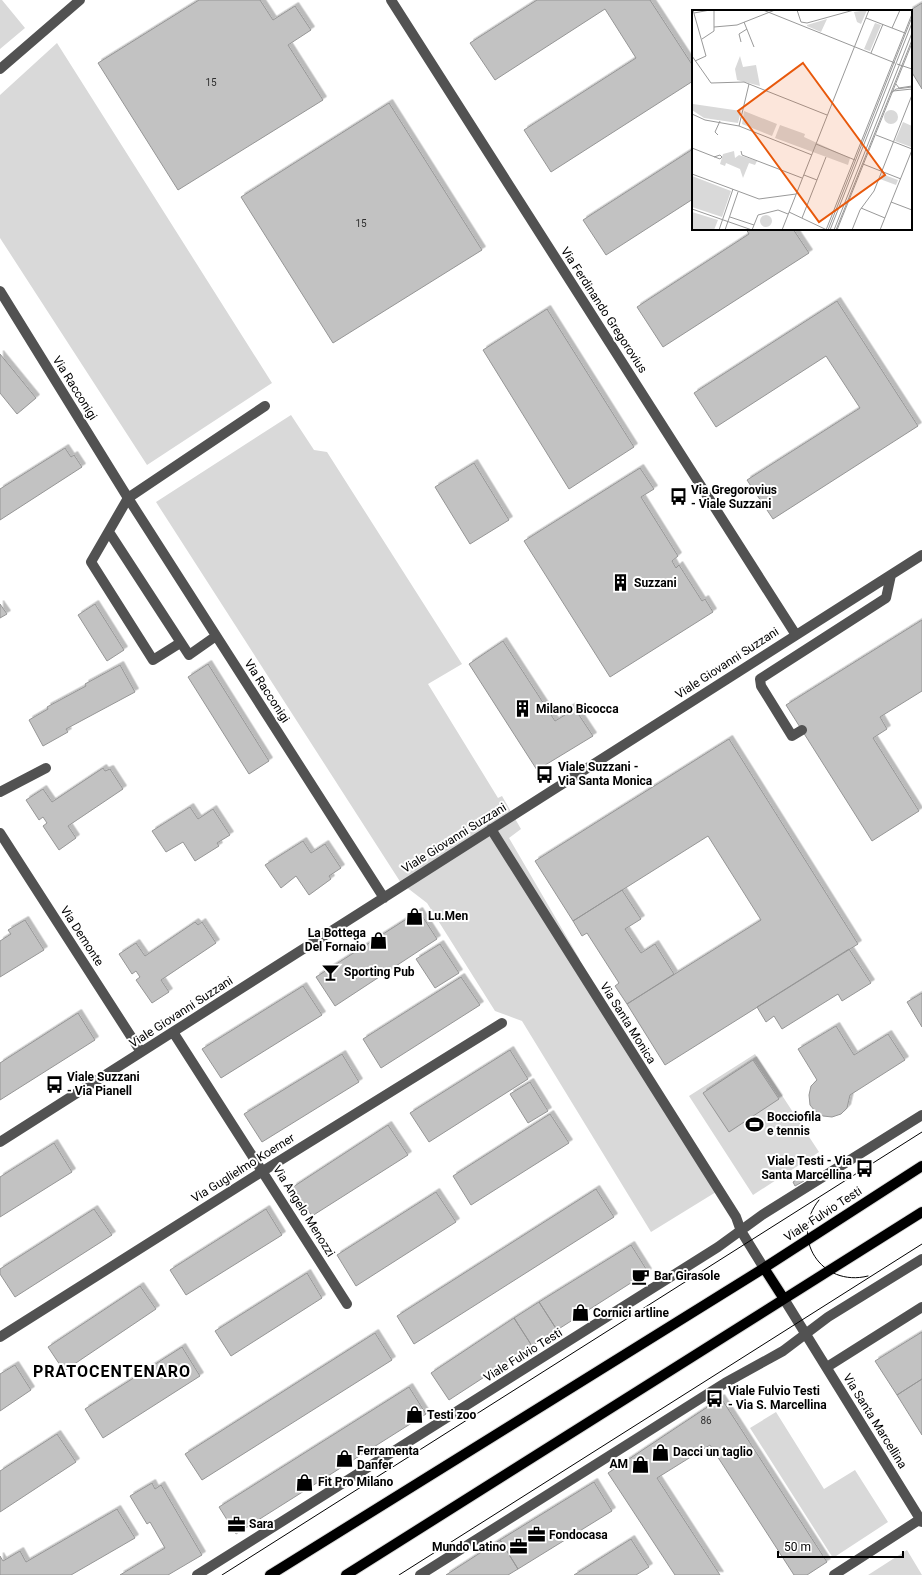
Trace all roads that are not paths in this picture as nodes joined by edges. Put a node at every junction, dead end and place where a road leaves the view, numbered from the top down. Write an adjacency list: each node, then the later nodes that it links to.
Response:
1 (80, 0): 3 (street)
2 (391, 0): 10 (street, Via Ferdinando Gregorovius)
3 (0, 69)
4 (0, 291): 6 (street, Via Racconigi)
5 (265, 406): 6 (street)
6 (128, 498): 7 (street); 11 (street, Via Racconigi)
7 (109, 532): 12 (street); 12 (street)
8 (922, 556): 9 (street, Viale Giovanni Suzzani)
9 (891, 575): 10 (street, Viale Giovanni Suzzani); 13 (street)
10 (796, 635): 16 (street, Viale Giovanni Suzzani)
11 (216, 636): 12 (street); 18 (street, Via Racconigi)
12 (180, 644)
13 (802, 730)
14 (46, 768): 15 (street)
15 (0, 792)
16 (491, 829): 18 (street, Viale Giovanni Suzzani); 27 (street, Via Santa Monica)
17 (0, 833): 21 (street, Via Demonte)
18 (384, 898): 20 (street, Viale Giovanni Suzzani)
19 (502, 1023): 25 (street, Via Guglielmo Koerner)
20 (173, 1032): 21 (street, Viale Giovanni Suzzani); 25 (street, Via Angelo Menozzi)
21 (141, 1052): 23 (street, Viale Giovanni Suzzani)
22 (922, 1115): 27 (street, Viale Fulvio Testi)
23 (0, 1142)
24 (922, 1166): 29 (main road, Viale Fulvio Testi)
25 (263, 1171): 31 (street, Via Angelo Menozzi); 34 (street, Via Guglielmo Koerner)
26 (922, 1212): 30 (main road)
27 (741, 1231): 29 (street, Via Santa Monica); 37 (street, Viale Fulvio Testi)
28 (922, 1259): 33 (street)
29 (764, 1268): 30 (main road); 38 (main road, Viale Fulvio Testi)
30 (784, 1299): 33 (street, Via Santa Marcellina); 39 (main road)
31 (347, 1304)
32 (922, 1307): 35 (street)
33 (806, 1335): 35 (street, Via Santa Marcellina); 40 (street)
34 (0, 1337)
35 (827, 1367): 36 (street, Via Santa Marcellina)
36 (921, 1520): 41 (street)
37 (197, 1575)
38 (270, 1575)
39 (346, 1575)
40 (420, 1575)
41 (834, 1575)

